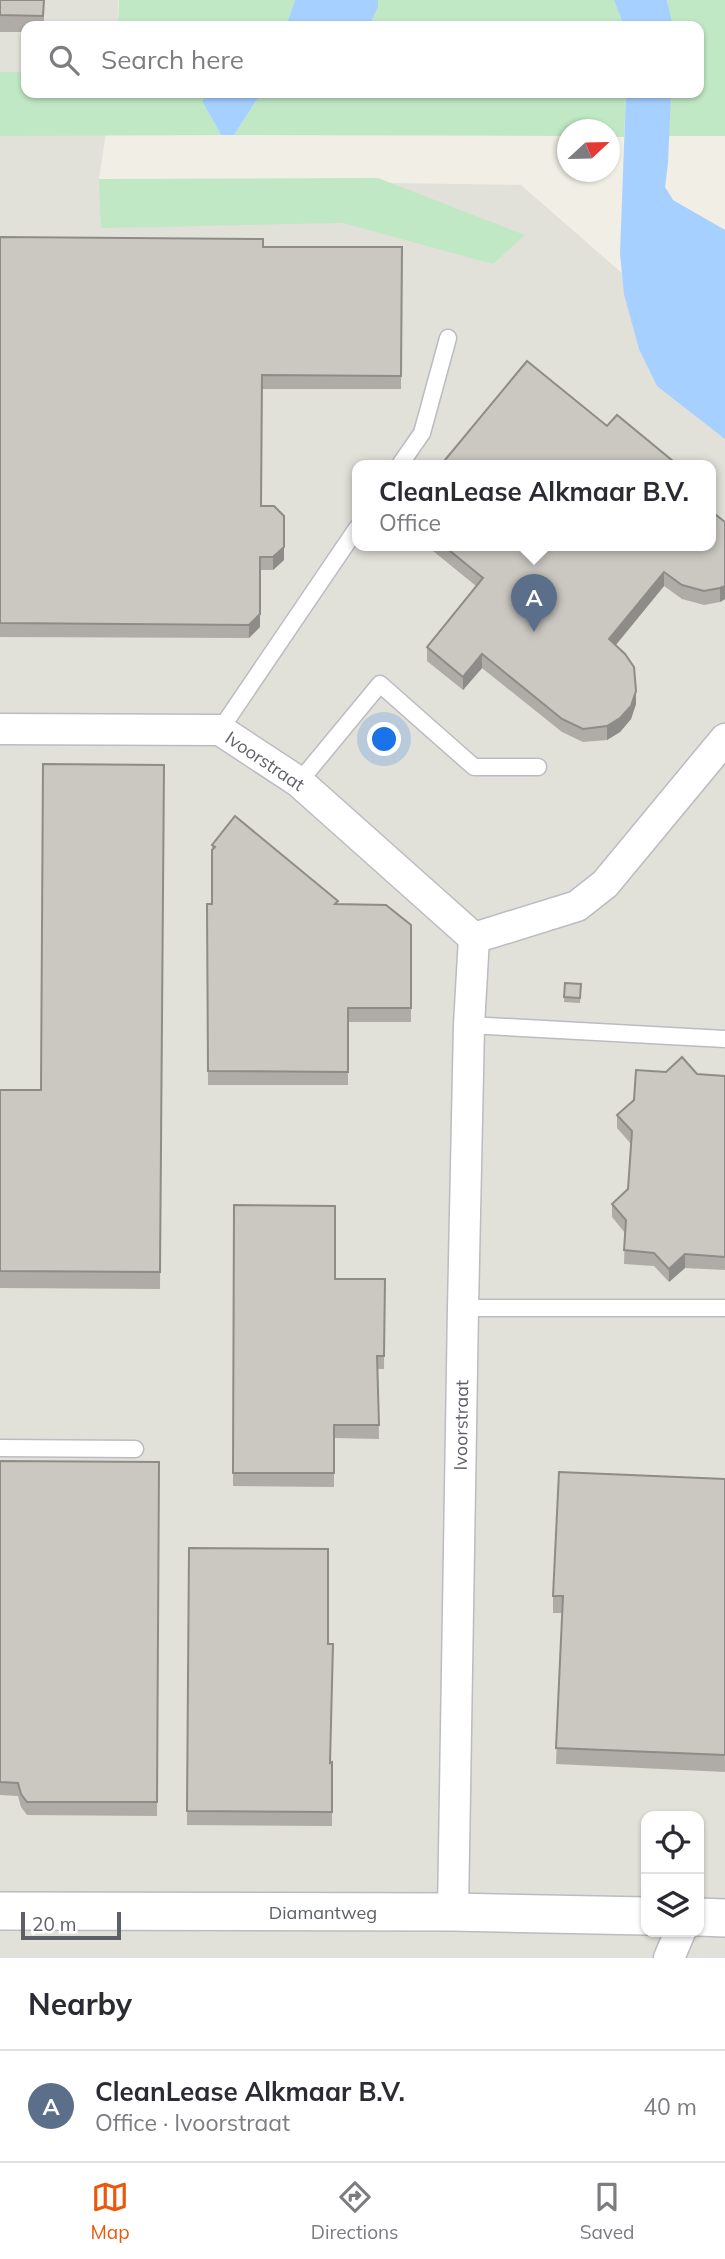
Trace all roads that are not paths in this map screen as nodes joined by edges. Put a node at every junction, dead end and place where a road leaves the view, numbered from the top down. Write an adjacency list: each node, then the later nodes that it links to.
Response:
1 (448, 338): 2 (lane)
2 (403, 460)
3 (352, 534): 5 (lane)
4 (0, 729): 5 (street, Ivoorstraat)
5 (220, 730): 8 (street, Ivoorstraat)
6 (725, 739): 9 (street)
7 (538, 766): 8 (lane)
8 (299, 782): 9 (street, Ivoorstraat)
9 (474, 938): 10 (street, Ivoorstraat)
10 (469, 1024): 11 (lane); 12 (street, Ivoorstraat)
11 (725, 1039)
12 (463, 1308): 13 (lane); 17 (street, Ivoorstraat)
13 (725, 1308)
14 (0, 1448): 15 (lane)
15 (135, 1449)
16 (0, 1911): 17 (street, Diamantweg)
17 (453, 1912): 18 (street, Diamantweg)
18 (641, 1916)
19 (704, 1917): 20 (street)
20 (725, 1919)
21 (678, 1937): 22 (street)
22 (669, 1958)

